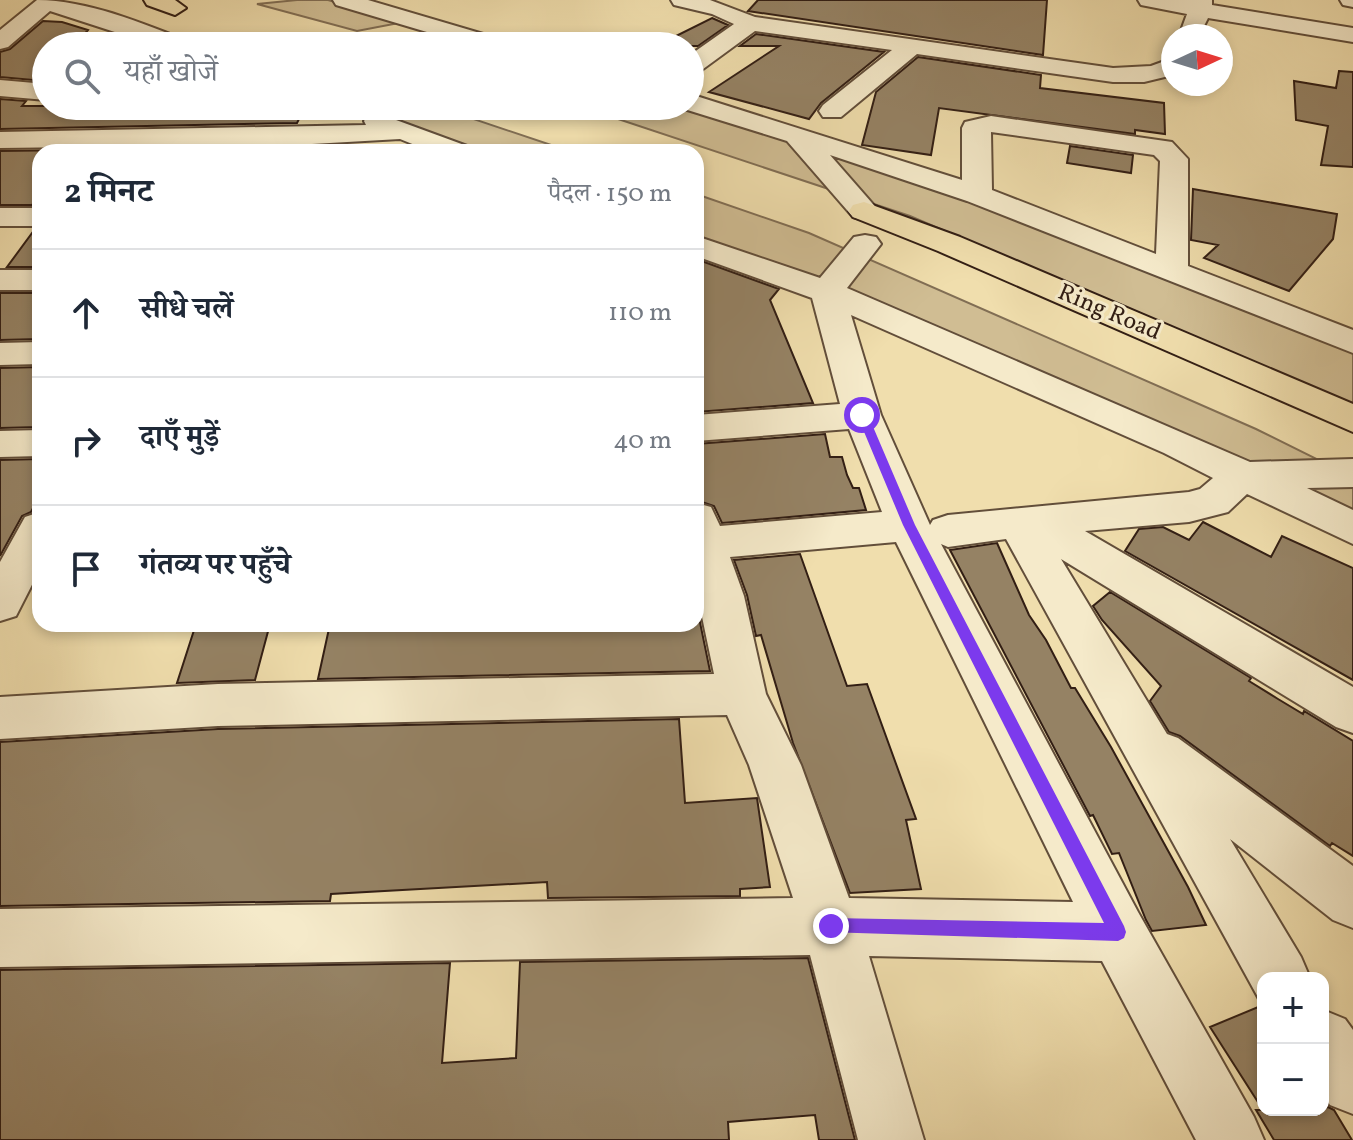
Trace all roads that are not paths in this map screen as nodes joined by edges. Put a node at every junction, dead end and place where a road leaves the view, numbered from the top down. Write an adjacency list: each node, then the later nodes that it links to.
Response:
1 (344, 0): 6 (street)
2 (682, 0): 9 (street)
3 (1149, 0): 7 (street)
4 (39, 1): 8 (street); 11 (street)
5 (165, 4): 12 (street)
6 (376, 4): 13 (street)
7 (1200, 5): 10 (street); 14 (street)
8 (7, 22): 15 (street)
9 (750, 23): 16 (street); 17 (street)
10 (1193, 24)
11 (143, 32)
12 (185, 32)
13 (458, 32)
14 (1353, 35)
15 (0, 42)
16 (911, 47): 18 (street); 22 (street)
17 (704, 57)
18 (1161, 72)
19 (0, 88): 20 (street)
20 (32, 91)
21 (704, 106): 25 (street)
22 (832, 111)
23 (374, 120): 24 (street)
24 (403, 131): 28 (street); 29 (street)
25 (797, 135): 30 (street); 33 (street)
26 (0, 140): 27 (street)
27 (73, 144)
28 (224, 144)
29 (436, 144)
30 (977, 195): 35 (street); 35 (street)
31 (0, 217): 32 (street)
32 (32, 217)
33 (864, 228): 38 (street); 43 (main road, Ring Road)
34 (704, 248): 38 (street)
35 (1172, 272): 39 (street)
36 (0, 280): 37 (street)
37 (32, 280)
38 (827, 292): 42 (street); 48 (street)
39 (1353, 342)
40 (32, 353): 41 (street)
41 (0, 354)
42 (862, 415): 44 (street); 50 (street)
43 (1353, 419)
44 (704, 427)
45 (32, 443): 46 (street)
46 (0, 444)
47 (1353, 473): 48 (street)
48 (1241, 476): 49 (street); 51 (street)
49 (1025, 521): 50 (street); 57 (street); 59 (street)
50 (928, 528): 52 (street); 62 (street)
51 (1353, 528)
52 (704, 535)
53 (27, 545): 55 (street)
54 (704, 553): 56 (street)
55 (0, 603)
56 (742, 694): 58 (street); 61 (street)
57 (1353, 712)
58 (0, 718)
59 (1144, 742): 60 (street); 64 (street)
60 (1353, 900)
61 (831, 926): 62 (street); 63 (street); 67 (street)
62 (1118, 932): 68 (street)
63 (0, 938)
64 (1277, 972)
65 (1325, 1044): 66 (street)
66 (1353, 1082)
67 (891, 1140)
68 (1231, 1140)

